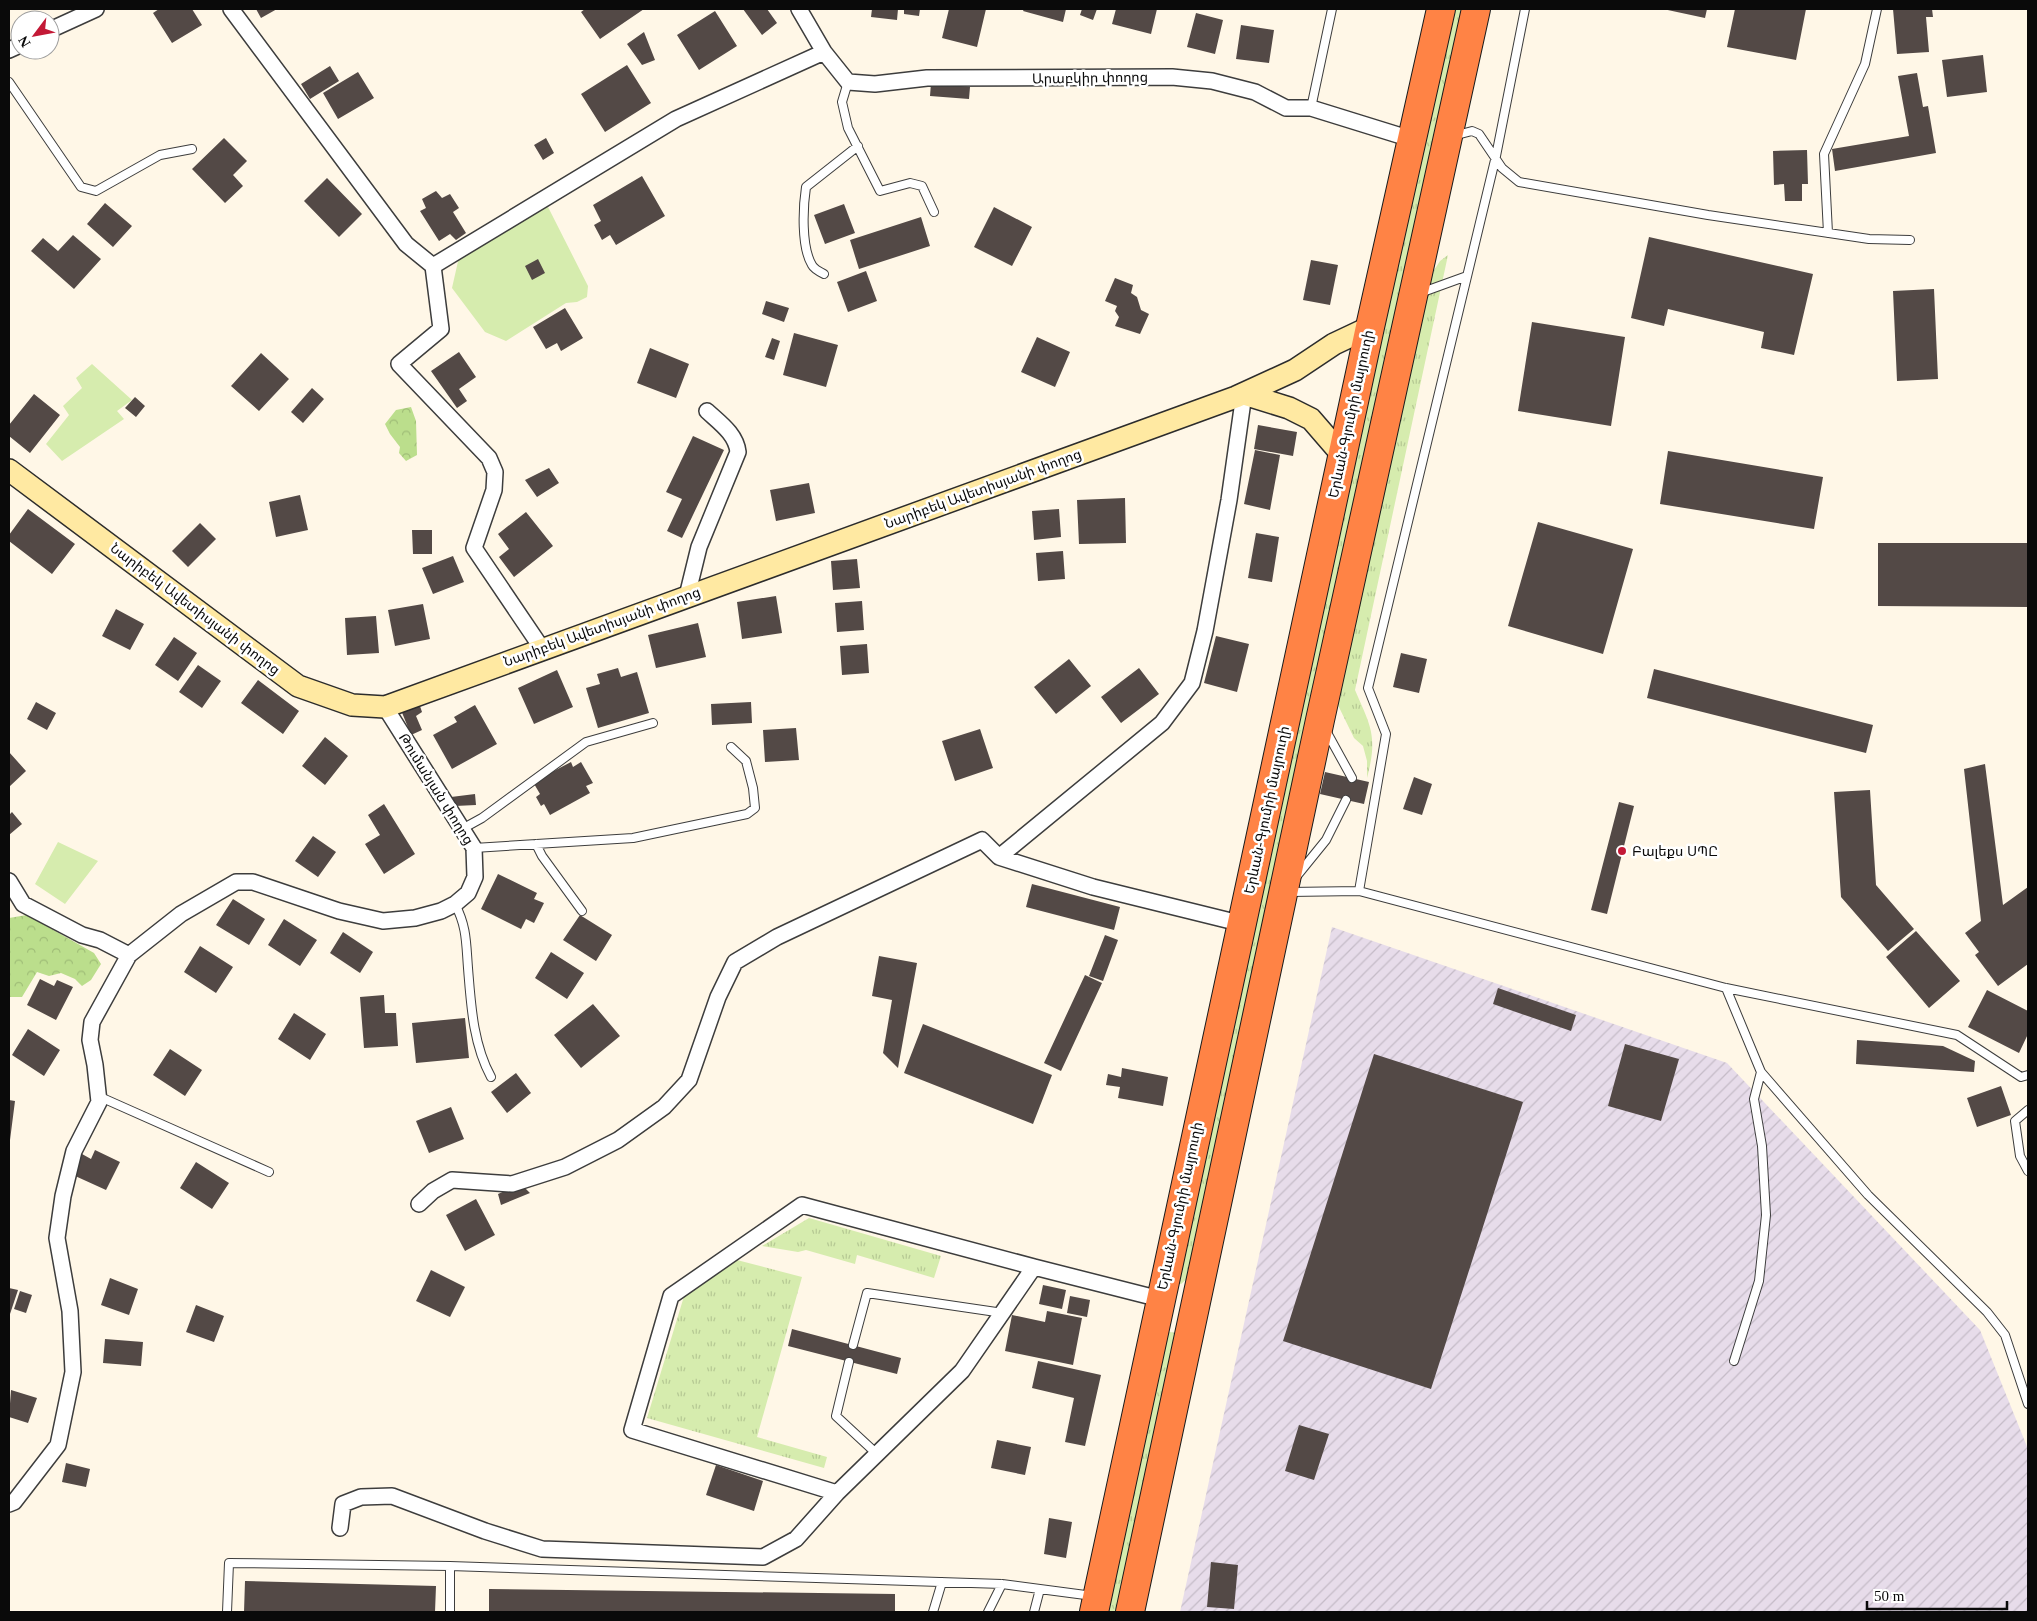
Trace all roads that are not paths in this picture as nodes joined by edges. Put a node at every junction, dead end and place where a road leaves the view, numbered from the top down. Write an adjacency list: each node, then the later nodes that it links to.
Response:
1 (96, 9): 9 (street)
2 (231, 9): 22 (street)
3 (799, 9): 10 (street)
4 (1332, 9): 13 (lane)
5 (1441, 9): 15 (highway, Երևան-Գյումրի մայրուղի)
6 (1476, 9): 14 (highway)
7 (1525, 9): 18 (lane)
8 (1877, 9): 20 (lane)
9 (60, 25)
10 (824, 52): 12 (street); 22 (street)
11 (9, 82): 17 (lane)
12 (848, 82): 13 (street, Արաբկիր փողոց); 16 (lane)
13 (1311, 108): 15 (street, Արաբկիր փողոց)
14 (1448, 137): 18 (lane); 25 (highway)
15 (1411, 139): 26 (highway, Երևան-Գյումրի մայրուղի)
16 (858, 146): 19 (lane); 23 (lane)
17 (192, 149)
18 (1496, 156): 20 (lane); 24 (lane)
19 (934, 212)
20 (1828, 233): 21 (lane)
21 (1910, 240)
22 (433, 266): 32 (street)
23 (824, 274)
24 (1467, 276): 25 (lane); 45 (lane)
25 (1414, 296): 34 (highway)
26 (1370, 327): 27 (street, Նարիբեկ Ավետիսյանի փողոց); 29 (highway, Երևան-Գյումրի մայրուղի)
27 (1244, 394): 29 (street); 31 (street, Նարիբեկ Ավետիսյանի փողոց); 42 (street)
28 (707, 411): 31 (street)
29 (1343, 456): 49 (highway, Երևան-Գյումրի մայրուղի)
30 (9, 470): 33 (street, Նարիբեկ Ավետիսյանի փողոց)
31 (687, 596): 32 (street, Նարիբեկ Ավետիսյանի փողոց)
32 (542, 650): 33 (street, Նարիբեկ Ավետիսյանի փողոց)
33 (386, 707): 39 (street, Թումանյան փողոց)
34 (1320, 720): 37 (lane); 44 (highway)
35 (653, 723): 39 (lane)
36 (731, 746): 40 (lane)
37 (1352, 778)
38 (1346, 800): 44 (lane)
39 (462, 829): 41 (street, Թումանյան փողոց)
40 (536, 844): 41 (lane); 48 (lane)
41 (474, 848): 46 (street, Թումանյան փողոց)
42 (999, 857): 49 (street); 59 (street)
43 (9, 881): 47 (street)
44 (1284, 892): 45 (lane); 63 (highway)
45 (1359, 892): 51 (lane)
46 (455, 904): 50 (street, Թումանյան փողոց); 54 (lane)
47 (16, 905): 50 (street)
48 (582, 911)
49 (1242, 924): 61 (highway, Երևան-Գյումրի մայրուղի)
50 (129, 956): 55 (street)
51 (1726, 988): 52 (lane); 53 (lane)
52 (1761, 1072): 65 (lane); 67 (lane)
53 (2028, 1075)
54 (491, 1077)
55 (98, 1096): 58 (lane); 70 (street)
56 (2028, 1110): 57 (lane)
57 (2028, 1171)
58 (269, 1172)
59 (419, 1204)
60 (1034, 1267): 61 (street); 62 (street); 69 (street)
61 (1159, 1304): 63 (highway); 76 (highway, Երևան-Գյումրի մայրուղի)
62 (1003, 1313): 64 (lane); 68 (street)
63 (1193, 1316): 82 (highway)
64 (853, 1345)
65 (1734, 1361)
66 (849, 1362): 68 (lane)
67 (2028, 1404)
68 (877, 1454): 69 (street)
69 (837, 1493): 71 (street)
70 (9, 1504)
71 (340, 1528)
72 (450, 1566): 73 (lane); 77 (lane); 78 (lane)
73 (942, 1582): 74 (lane); 79 (lane)
74 (1002, 1584): 75 (lane); 80 (lane)
75 (1040, 1589): 76 (lane); 81 (lane)
76 (1096, 1605)
77 (227, 1612)
78 (450, 1612)
79 (933, 1612)
80 (988, 1612)
81 (1034, 1612)
82 (1130, 1612)

